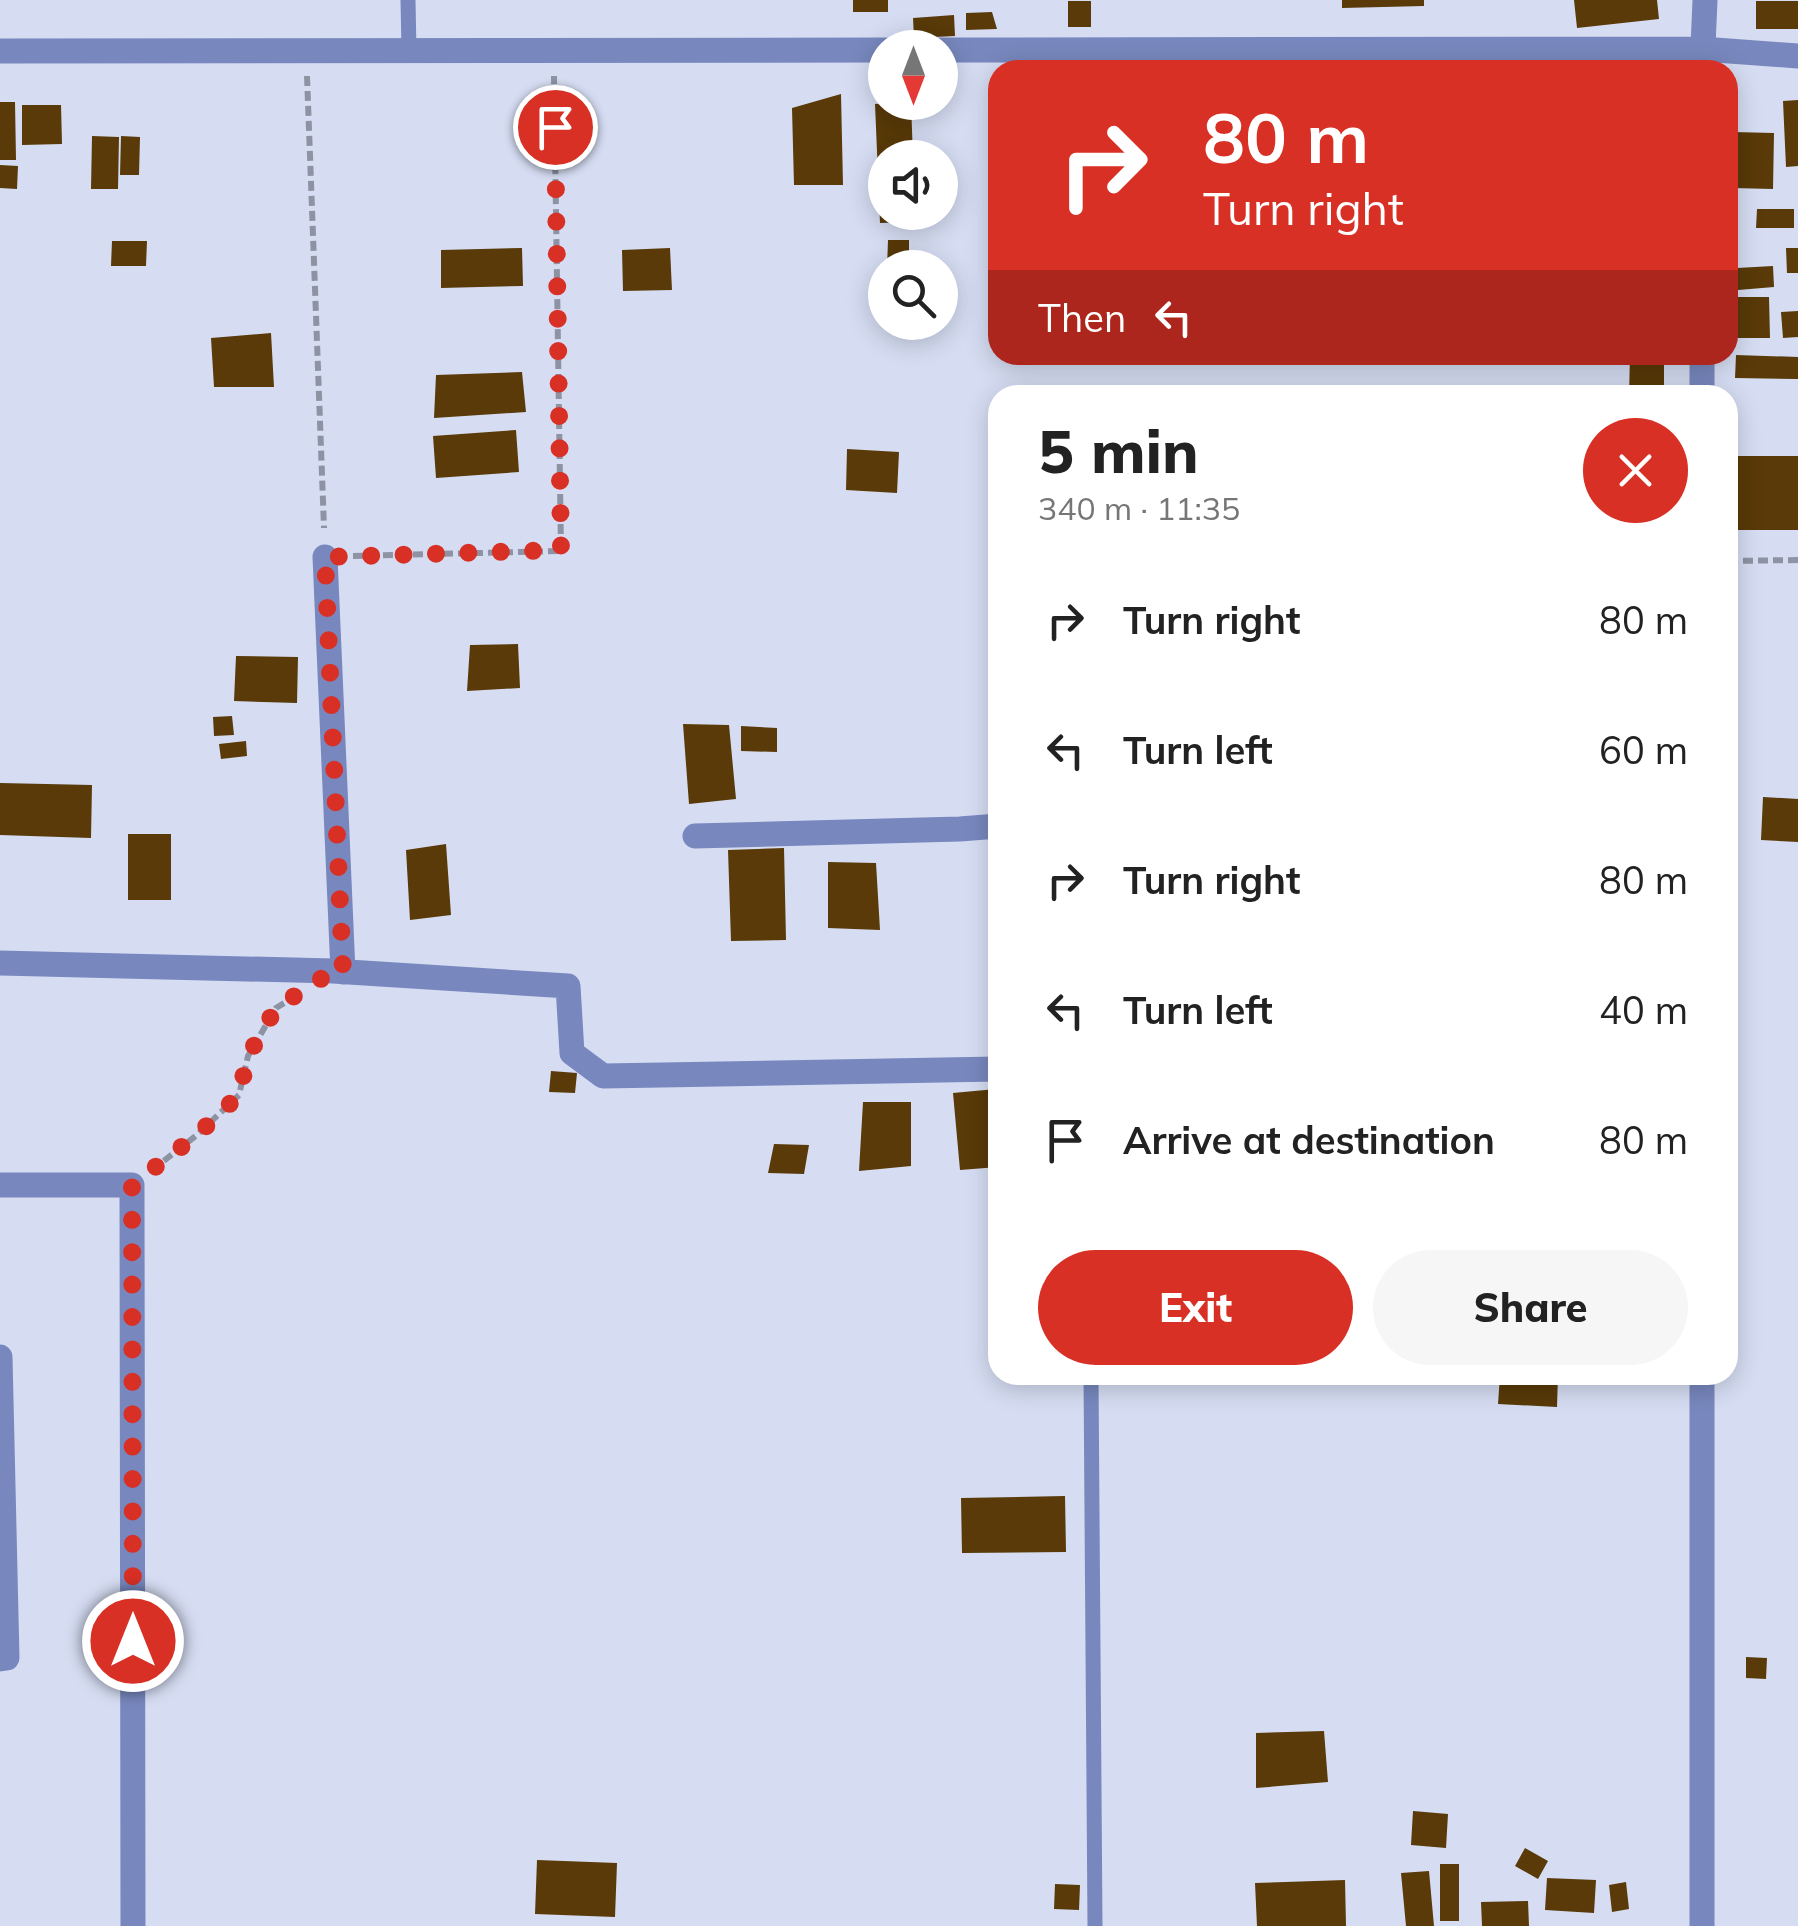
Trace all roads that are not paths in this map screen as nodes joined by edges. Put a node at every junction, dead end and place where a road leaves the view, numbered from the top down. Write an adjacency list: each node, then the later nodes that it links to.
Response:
1 (408, 0): 4 (lane)
2 (1705, 0): 8 (street)
3 (0, 50): 4 (street)
4 (408, 50): 5 (street)
5 (868, 50)
6 (958, 50): 8 (street)
7 (1798, 56): 8 (street)
8 (1702, 60)
9 (325, 557): 13 (street)
10 (988, 827): 11 (street)
11 (695, 836)
12 (0, 963): 13 (street)
13 (343, 972): 14 (street)
14 (988, 1070)
15 (0, 1185): 20 (street)
16 (0, 1357): 19 (street)
17 (1091, 1385): 21 (lane)
18 (1702, 1385): 22 (street)
19 (0, 1659)
20 (133, 1926)
21 (1095, 1926)
22 (1702, 1926)

